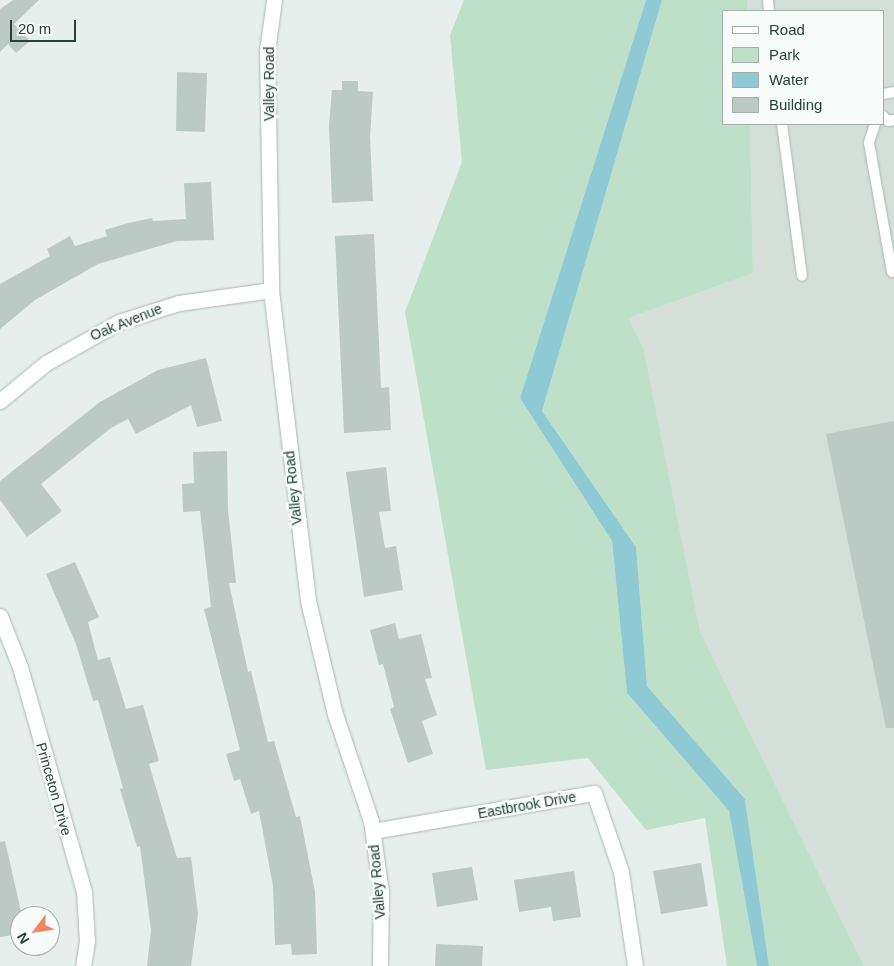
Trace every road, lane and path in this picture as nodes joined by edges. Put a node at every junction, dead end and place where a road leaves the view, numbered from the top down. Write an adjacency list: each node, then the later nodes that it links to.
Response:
1 (274, 0): 6 (street, Valley Road)
2 (782, 125): 5 (lane)
3 (875, 125): 4 (lane)
4 (892, 272)
5 (802, 276)
6 (271, 290): 7 (street, Oak Avenue); 9 (street, Valley Road)
7 (0, 401)
8 (0, 616): 10 (street, Princeton Drive)
9 (373, 831): 11 (street, Valley Road); 12 (street, Eastbrook Drive)
10 (84, 966)
11 (380, 966)
12 (634, 966)

